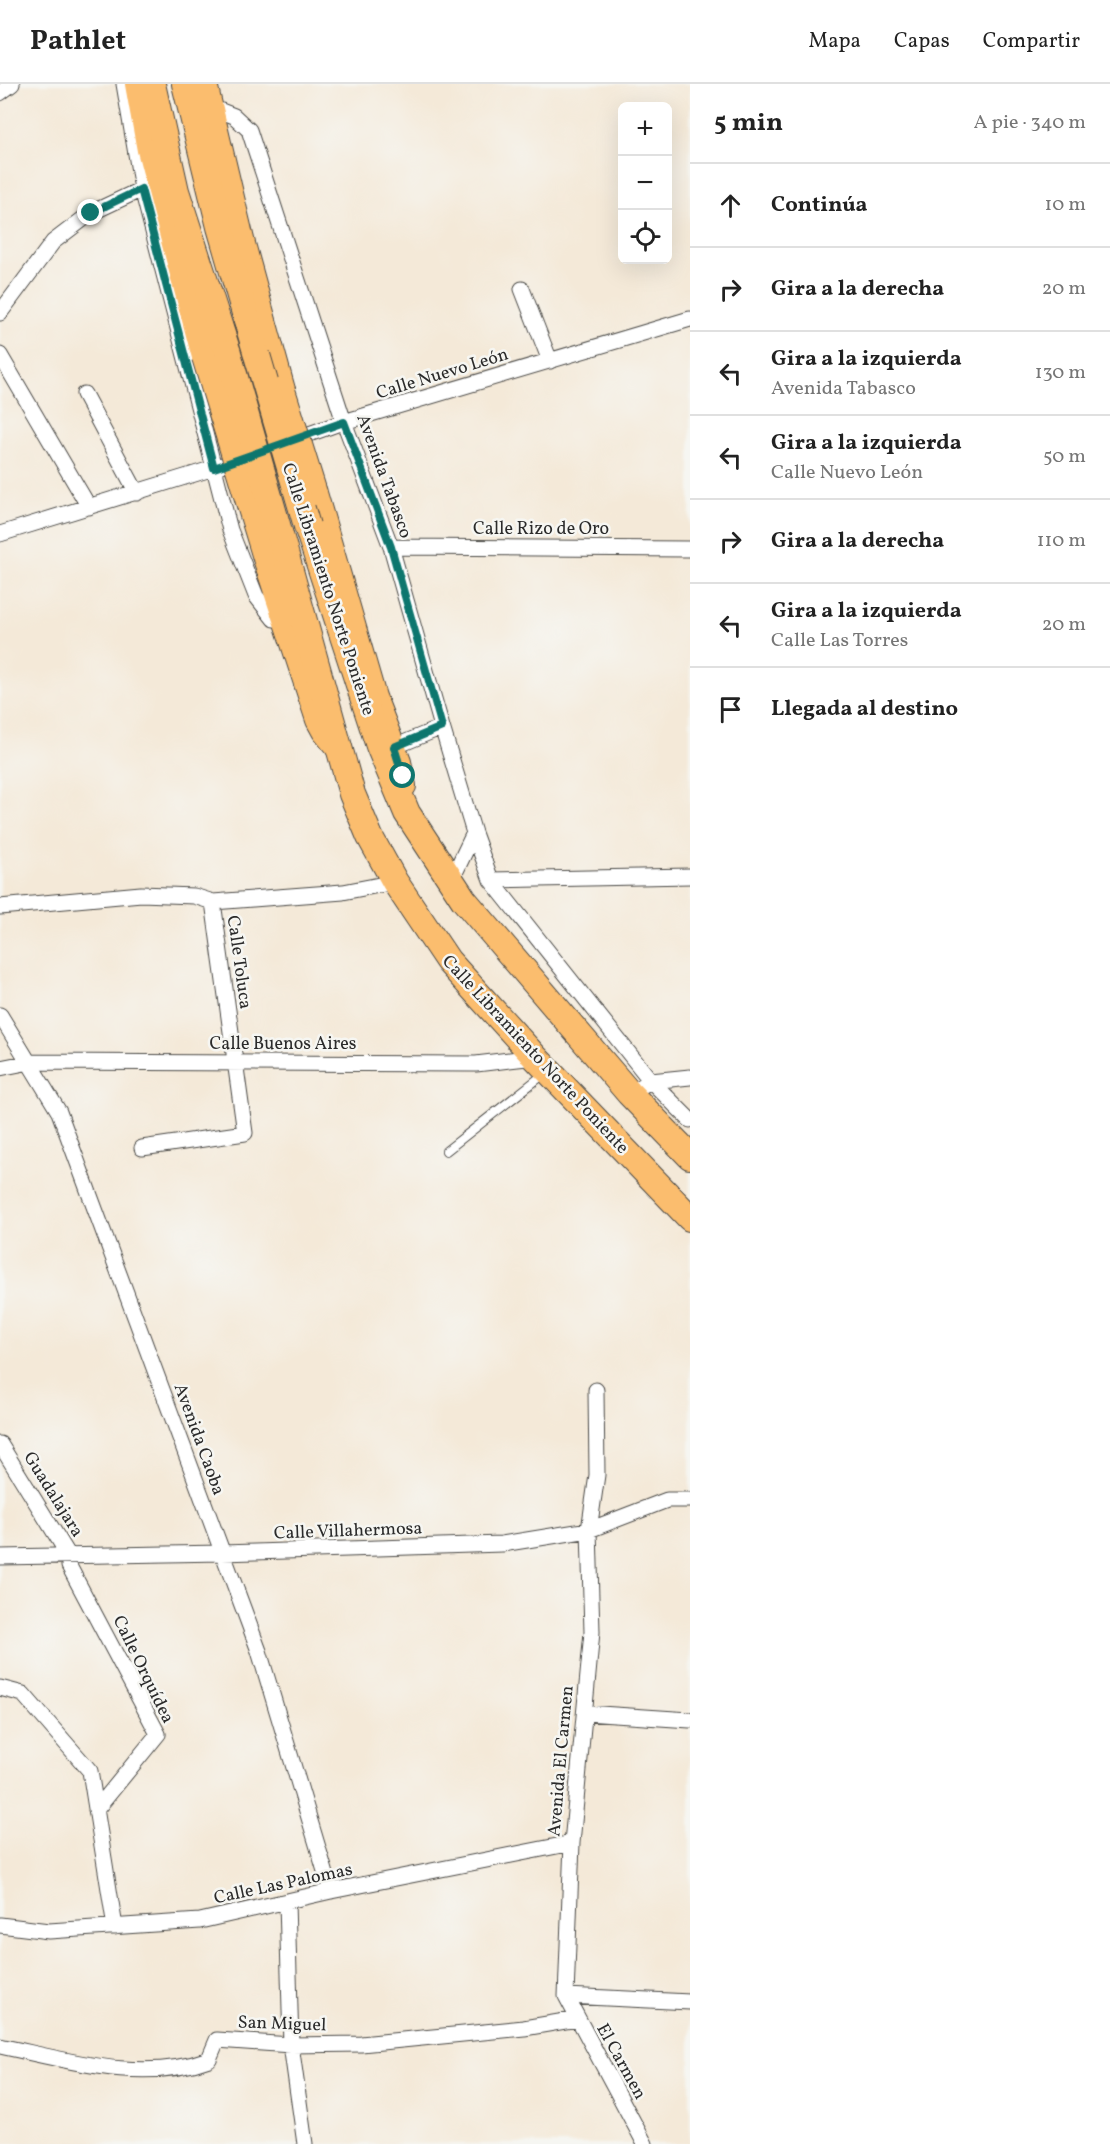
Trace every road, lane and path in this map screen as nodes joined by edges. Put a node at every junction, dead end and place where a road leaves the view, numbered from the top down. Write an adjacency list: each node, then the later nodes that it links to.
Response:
1 (12, 84): 6 (street)
2 (124, 84): 8 (street)
3 (137, 84): 13 (main road, Calle Libramiento Norte Poniente)
4 (152, 84): 13 (highway, Calle Libramiento Norte Poniente)
5 (185, 84): 28 (highway, Calle Libramiento Norte Poniente, bridge)
6 (0, 93)
7 (208, 96): 16 (street, Avenida Tabasco); 26 (main road, Calle Libramiento Norte Poniente, bridge)
8 (141, 189): 10 (street); 17 (street)
9 (522, 289): 14 (street)
10 (0, 313)
11 (690, 319): 14 (street, Calle Nuevo León)
12 (0, 355): 19 (street)
13 (216, 355): 23 (highway, Calle Libramiento Norte Poniente, bridge)
14 (550, 361): 16 (street, Calle Nuevo León)
15 (84, 394): 18 (street)
16 (344, 422): 17 (street, Calle Nuevo León); 21 (street, Avenida Tabasco)
17 (214, 468): 18 (street, Calle Nuevo León); 24 (street)
18 (137, 493): 19 (street, Calle Nuevo León)
19 (88, 507): 20 (street, Calle Nuevo León)
20 (0, 534)
21 (391, 547): 22 (street, Calle Rizo de Oro); 25 (street, Avenida Tabasco)
22 (690, 549)
23 (274, 554): 24 (main road, Calle Libramiento Norte Poniente); 27 (highway, Calle Libramiento Norte Poniente)
24 (286, 619): 27 (main road, Calle Libramiento Norte Poniente)
25 (442, 727): 26 (street); 29 (street, Avenida Tabasco)
26 (394, 747): 28 (main road, Calle Libramiento Norte Poniente)
27 (338, 748): 33 (highway, Calle Libramiento Norte Poniente)
28 (407, 813): 32 (highway, Calle Libramiento Norte Poniente)
29 (474, 833): 31 (street, Avenida Tabasco); 32 (street)
30 (690, 876): 31 (street)
31 (491, 880): 42 (street, Avenida Tabasco)
32 (452, 881): 42 (highway, Calle Libramiento Norte Poniente)
33 (395, 882): 34 (street); 39 (highway, Calle Libramiento Norte Poniente)
34 (213, 903): 35 (street); 38 (street, Calle Toluca)
35 (0, 907)
36 (0, 1015): 37 (street, Avenida Caoba)
37 (30, 1062): 38 (street, Calle Buenos Aires); 40 (street, Calle Buenos Aires); 52 (street, Avenida Caoba)
38 (234, 1062): 39 (street, Calle Buenos Aires); 44 (street, Calle Toluca)
39 (542, 1063): 45 (lane); 47 (highway, Calle Libramiento Norte Poniente)
40 (0, 1068)
41 (690, 1077): 42 (street)
42 (640, 1087): 43 (street, Avenida Tabasco); 46 (highway, Calle Libramiento Norte Poniente)
43 (690, 1120)
44 (142, 1148)
45 (446, 1151)
46 (690, 1156)
47 (690, 1218)
48 (596, 1390): 51 (street, Avenida El Carmen)
49 (0, 1444): 54 (street, Guadalajara)
50 (690, 1500): 51 (street, Calle Villahermosa)
51 (589, 1530): 52 (street, Calle Villahermosa); 56 (street, Avenida El Carmen)
52 (222, 1553): 54 (street, Calle Villahermosa); 60 (street, Avenida Caoba)
53 (0, 1557): 54 (street, Calle Villahermosa)
54 (69, 1561): 58 (street, Calle Orquídea)
55 (0, 1688): 58 (street)
56 (585, 1713): 57 (street); 59 (street, Avenida El Carmen)
57 (690, 1720)
58 (96, 1810): 63 (street)
59 (572, 1843): 60 (street, Calle Las Palomas); 64 (street, Avenida El Carmen)
60 (331, 1891): 61 (street, Calle Las Palomas)
61 (287, 1902): 63 (street, Calle Las Palomas); 67 (street)
62 (0, 1925): 63 (street, Calle Las Palomas)
63 (115, 1927)
64 (566, 1996): 65 (street); 66 (street, El Carmen)
65 (690, 2002)
66 (577, 2019): 67 (street, San Miguel); 70 (street, El Carmen)
67 (291, 2045): 68 (street, San Miguel); 69 (street)
68 (0, 2046)
69 (305, 2144)
70 (645, 2144)

